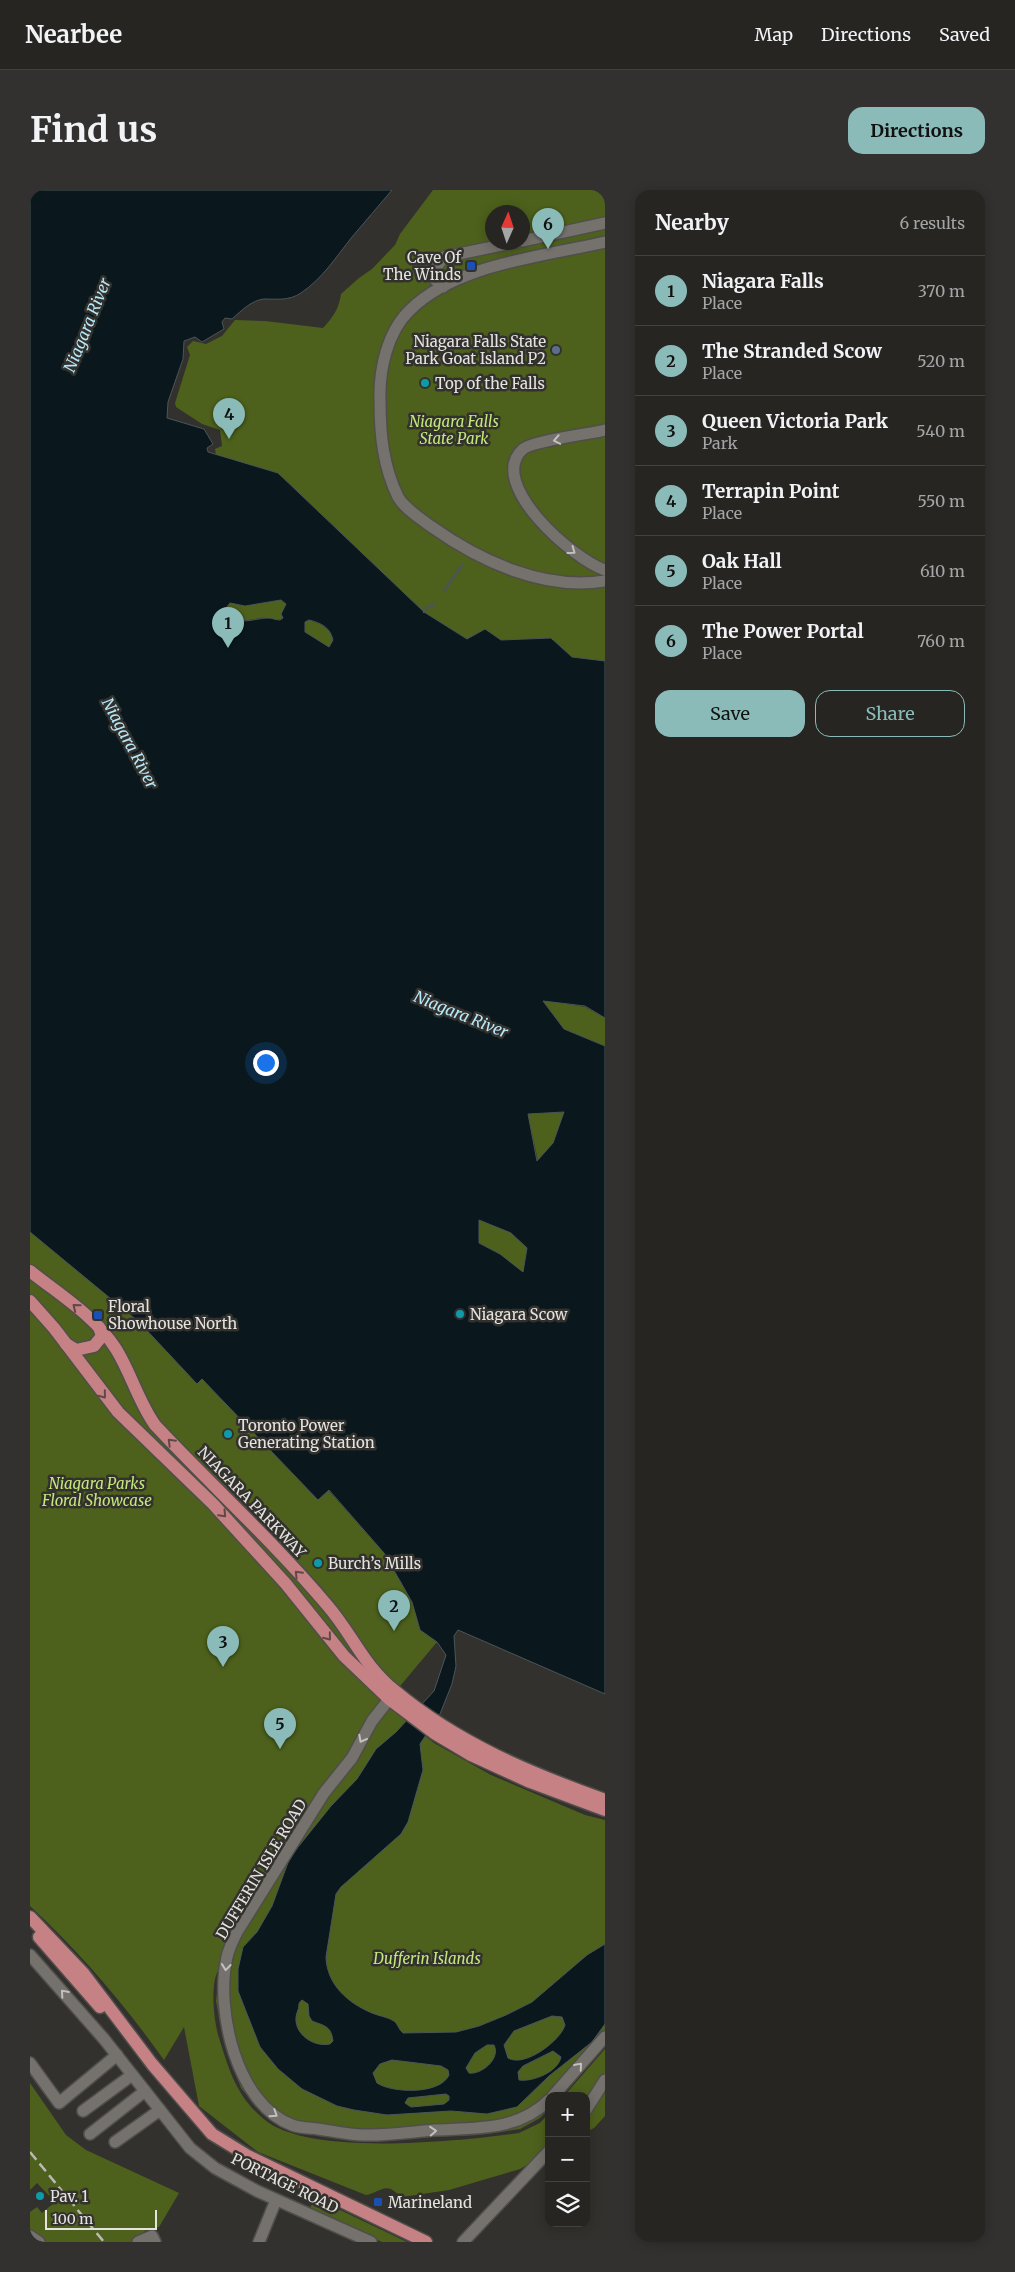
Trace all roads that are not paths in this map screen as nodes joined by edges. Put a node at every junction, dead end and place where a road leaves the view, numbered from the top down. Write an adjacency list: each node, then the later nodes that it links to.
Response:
1 (605, 223): 2 (street)
2 (530, 239)
3 (605, 242): 5 (street)
4 (485, 249): 5 (street)
5 (443, 287): 8 (street)
6 (605, 430): 7 (street, one-way to 7)
7 (605, 570)
8 (605, 580)
9 (30, 1271): 11 (main road, NIAGARA PARKWAY, one-way to 9)
10 (30, 1301): 12 (main road, NIAGARA PARKWAY)
11 (99, 1327): 12 (main road); 13 (main road, NIAGARA PARKWAY, one-way to 11)
12 (66, 1344): 13 (main road, NIAGARA PARKWAY, one-way to 13)
13 (392, 1695): 14 (main road, NIAGARA PARKWAY); 30 (street, DUFFERIN ISLE ROAD, one-way to 30)
14 (437, 1729): 15 (main road, NIAGARA PARKWAY); 16 (main road, NIAGARA PARKWAY)
15 (605, 1800)
16 (605, 1810)
17 (30, 1909): 21 (main road)
18 (30, 1917): 21 (main road, PORTAGE ROAD)
19 (30, 1928): 25 (main road, PORTAGE ROAD)
20 (30, 1955): 23 (street, PORTAGE ROAD, one-way to 20)
21 (84, 1974): 25 (main road, PORTAGE ROAD)
22 (605, 2037): 29 (street, one-way to 22)
23 (117, 2055): 24 (street); 26 (street, PORTAGE ROAD)
24 (30, 2063)
25 (152, 2064): 44 (main road, PORTAGE ROAD)
26 (132, 2075): 28 (street, PORTAGE ROAD); 33 (street)
27 (605, 2080): 31 (street)
28 (145, 2091): 32 (street, PORTAGE ROAD); 34 (street)
29 (557, 2092)
30 (545, 2104)
31 (590, 2104)
32 (160, 2110): 35 (street); 37 (street, PORTAGE ROAD)
33 (83, 2111)
34 (90, 2134)
35 (116, 2142)
36 (545, 2155): 45 (street)
37 (276, 2200): 42 (street); 43 (street, PORTAGE ROAD)
38 (30, 2236): 39 (street)
39 (39, 2242)
40 (138, 2242): 41 (street)
41 (155, 2242)
42 (259, 2242)
43 (371, 2242)
44 (426, 2242)
45 (463, 2242)

